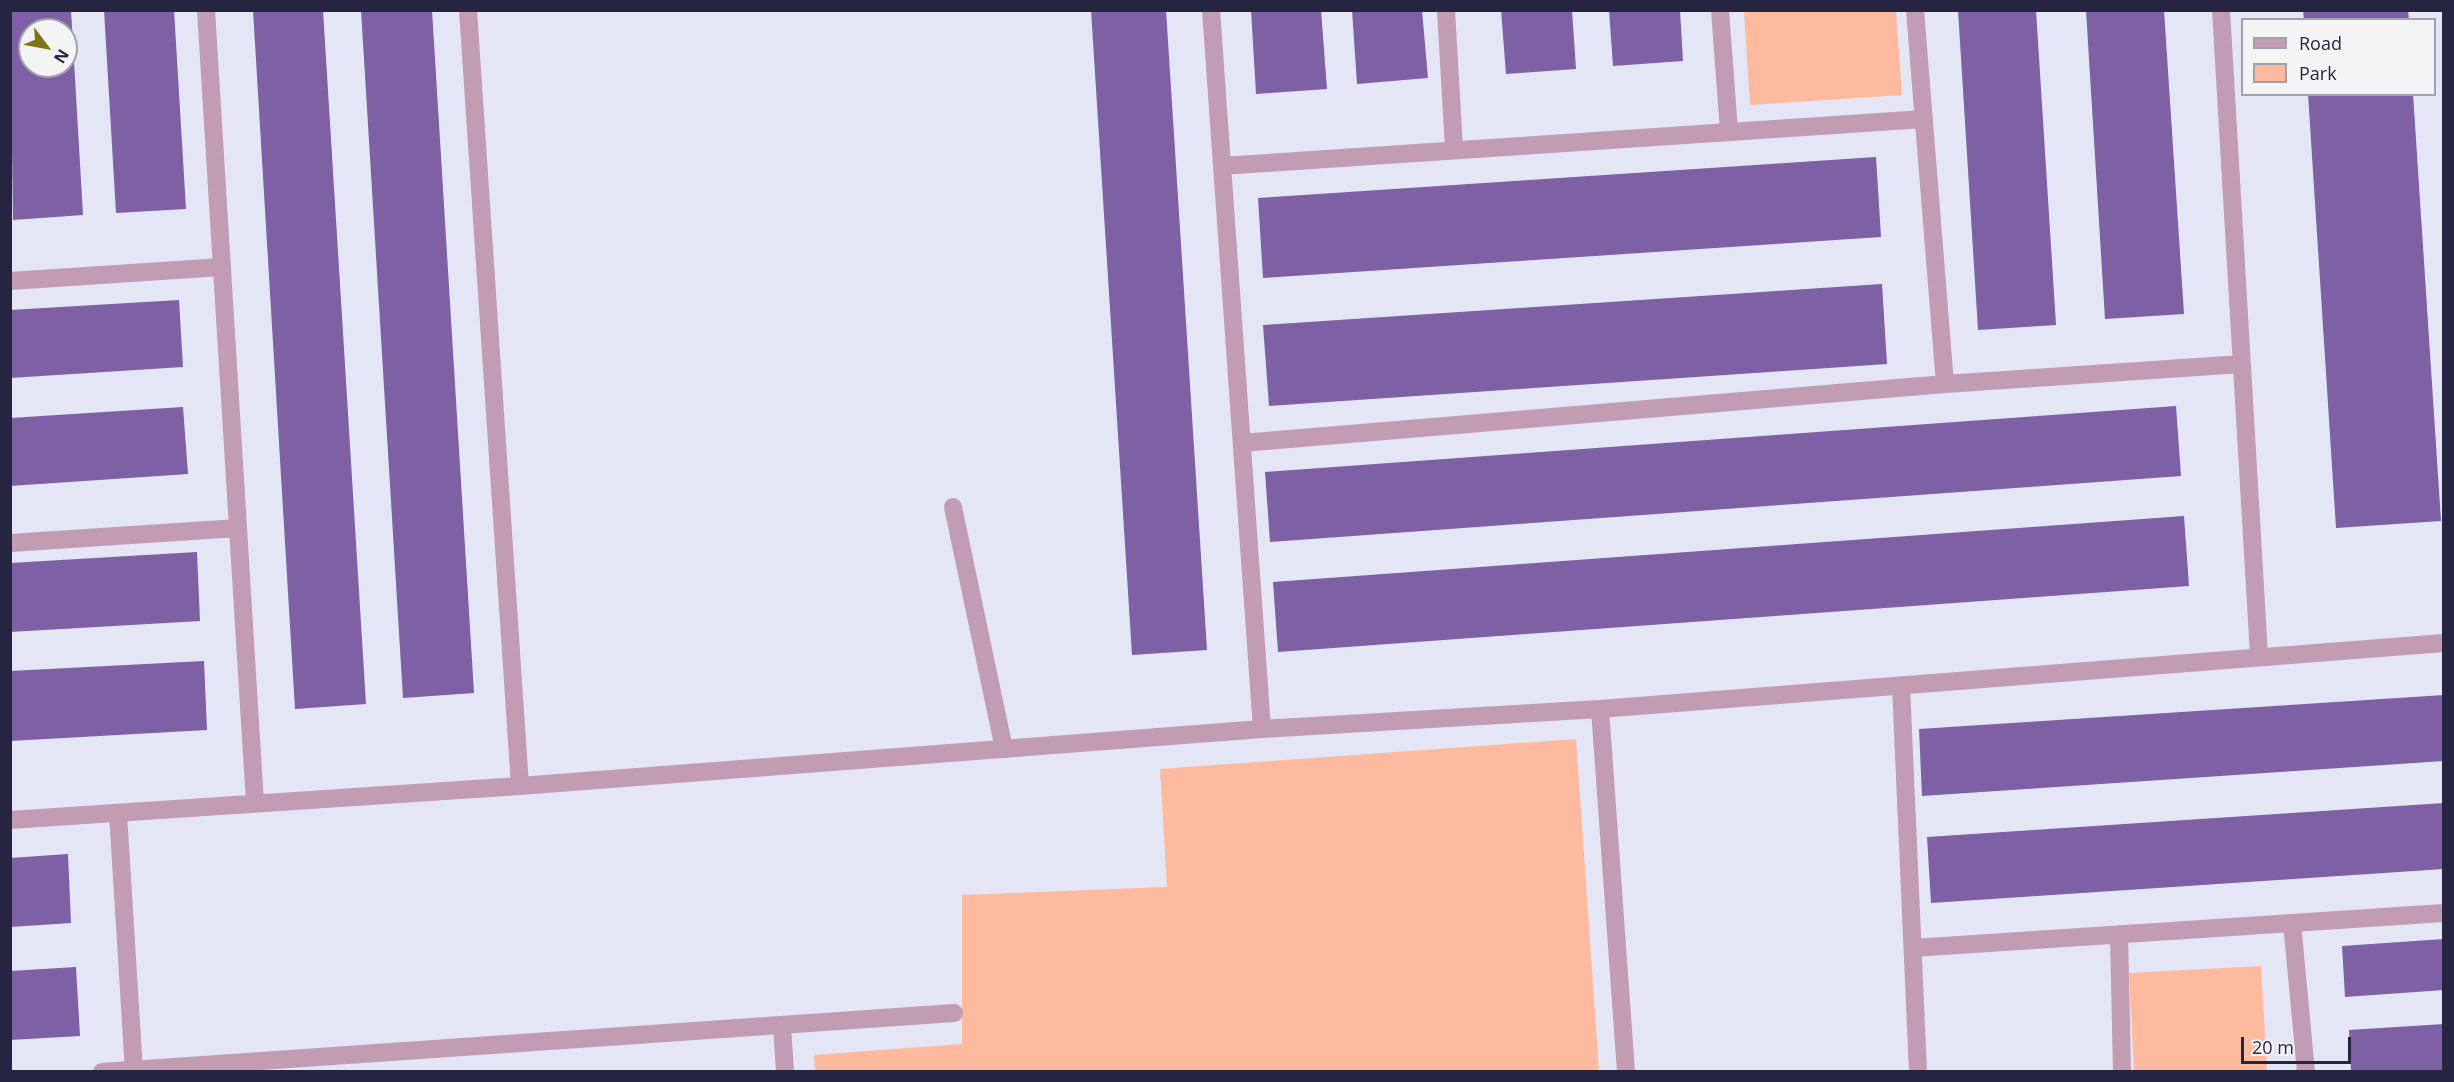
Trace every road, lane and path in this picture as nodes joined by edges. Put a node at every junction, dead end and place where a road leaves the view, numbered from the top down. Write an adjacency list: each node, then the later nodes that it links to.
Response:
1 (206, 10): 12 (street)
2 (468, 10): 26 (street)
3 (1211, 10): 11 (street)
4 (1446, 10): 10 (street)
5 (1720, 10): 9 (street)
6 (1915, 10): 8 (street)
7 (2221, 10): 14 (street)
8 (1924, 119): 9 (street); 15 (street)
9 (1728, 132): 10 (street)
10 (1454, 149): 11 (street)
11 (1222, 166): 16 (street)
12 (222, 267): 13 (street); 18 (street)
13 (10, 281)
14 (2242, 364): 15 (street); 21 (street)
15 (1945, 384): 16 (street)
16 (1242, 443): 24 (street)
17 (953, 507): 25 (street)
18 (238, 528): 19 (street); 27 (street)
19 (10, 543)
20 (2444, 642): 21 (street)
21 (2259, 655): 22 (street)
22 (1902, 686): 23 (street); 33 (street)
23 (1600, 709): 24 (street); 40 (street)
24 (1262, 729): 25 (street)
25 (1004, 749): 26 (street)
26 (520, 786): 27 (street)
27 (255, 803): 28 (street)
28 (118, 813): 29 (street); 37 (street)
29 (10, 820)
30 (2444, 913): 31 (street)
31 (2292, 923): 32 (street); 43 (street)
32 (2119, 934): 33 (street); 42 (street)
33 (1913, 948): 41 (street)
34 (954, 1013): 35 (street)
35 (783, 1025): 36 (street); 39 (street)
36 (338, 1063): 37 (street)
37 (134, 1070): 38 (street)
38 (102, 1071)
39 (785, 1071)
40 (1626, 1071)
41 (1918, 1071)
42 (2122, 1071)
43 (2306, 1071)

